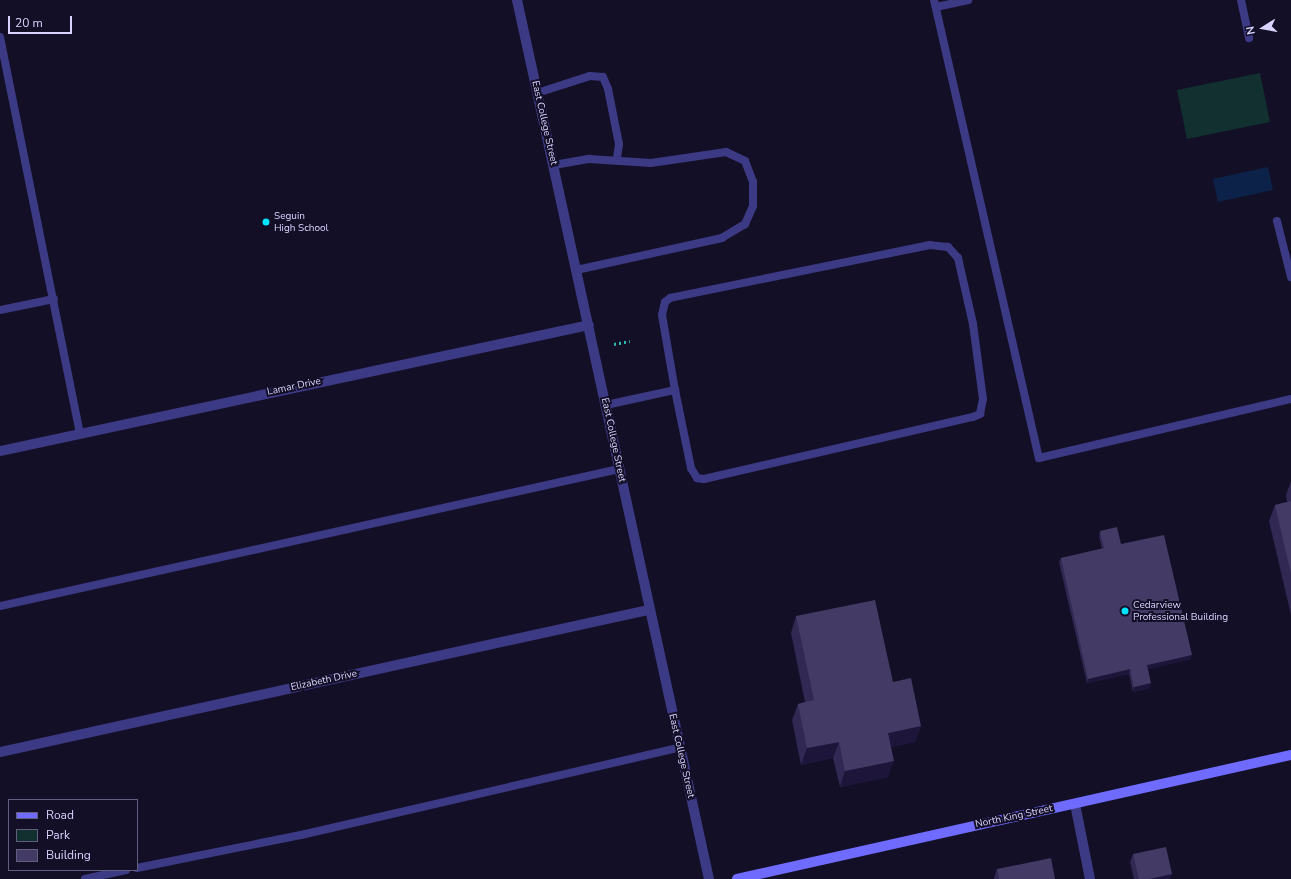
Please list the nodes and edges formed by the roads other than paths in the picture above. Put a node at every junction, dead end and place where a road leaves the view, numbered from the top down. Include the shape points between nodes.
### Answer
1 (517, 0) edge
2 (968, 0) edge
3 (1241, 0) edge
4 (935, 4) edge
5 (0, 37) edge
6 (1249, 38) dead end
7 (537, 93) junction
8 (617, 159) junction
9 (554, 165) junction
10 (1277, 220) dead end
11 (577, 270) junction
12 (1291, 277) edge
13 (54, 299) junction
14 (0, 310) edge
15 (589, 325) junction
16 (674, 390) junction
17 (1291, 399) edge
18 (606, 405) junction
19 (80, 432) junction
20 (0, 451) edge
21 (619, 469) junction
22 (0, 606) edge
23 (648, 610) junction
24 (679, 748) junction
25 (0, 752) edge
26 (1291, 755) edge
27 (1075, 804) junction
28 (138, 868) edge
29 (121, 871) edge
30 (85, 879) edge
31 (709, 879) edge
32 (737, 879) edge
33 (1090, 879) edge

1 - 7 street, East College Street
2 - 4 lane
3 - 6 lane
4 - 17 lane via 1039,458
5 - 13 lane
7 - 8 lane via 590,76 603,77 608,89 619,144
7 - 9 street, East College Street
8 - 9 lane via 589,159
8 - 11 lane via 652,164 726,152 744,161 753,182 753,206 745,224 722,238
9 - 11 street, East College Street
10 - 12 lane
11 - 15 street, East College Street
13 - 14 lane
13 - 19 lane
15 - 18 street, East College Street
15 - 19 street, Lamar Drive
16 - 16 lane via 690,468 697,478 704,479 980,414 983,400 974,332 958,258 948,247 930,245 670,298 665,302 662,315
16 - 18 lane
18 - 21 street, East College Street
19 - 20 street, Lamar Drive
21 - 22 lane
21 - 23 street, East College Street
23 - 24 street, East College Street
23 - 25 street, Elizabeth Drive
24 - 28 lane via 301,835
24 - 31 street, East College Street
26 - 27 main road, North King Street
27 - 32 main road, North King Street
27 - 33 street
29 - 30 lane

